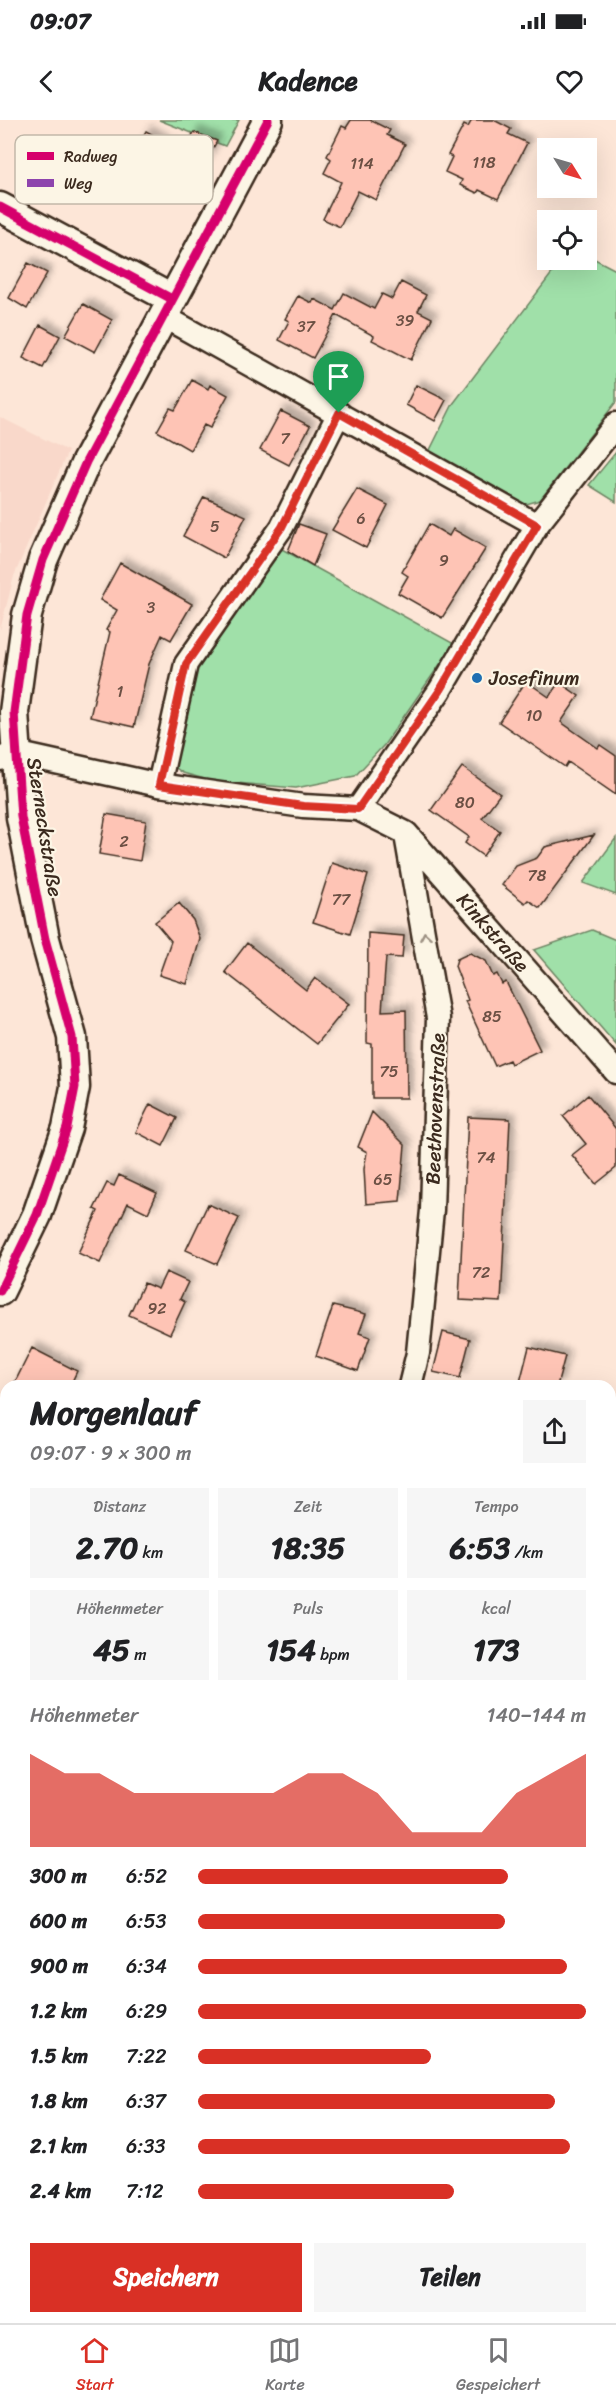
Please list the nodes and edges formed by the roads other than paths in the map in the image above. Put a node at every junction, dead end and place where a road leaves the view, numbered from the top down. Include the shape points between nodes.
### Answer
1 (268, 120) edge
2 (0, 207) edge
3 (167, 307) junction
4 (339, 413) junction
5 (616, 424) edge
6 (537, 525) junction
7 (8, 756) edge
8 (159, 785) junction
9 (358, 809) junction
10 (406, 833) junction
11 (616, 1072) edge
12 (0, 1291) edge
13 (411, 1380) edge

1 - 3 street, Sterneckstraße
2 - 3 street
3 - 4 street
3 - 7 street, Sterneckstraße via 86,462 43,560 17,670
4 - 6 street
4 - 8 street via 282,527 186,664
5 - 6 street
6 - 9 street via 440,690
7 - 8 street
7 - 12 street, Sterneckstraße via 45,939 72,1037 75,1087 67,1128 37,1215
8 - 9 street via 303,806
9 - 10 street, Kinkstraße
10 - 11 street, Kinkstraße
13 -> 10 street, Beethovenstraße via 418,1353 432,1210 438,1018

